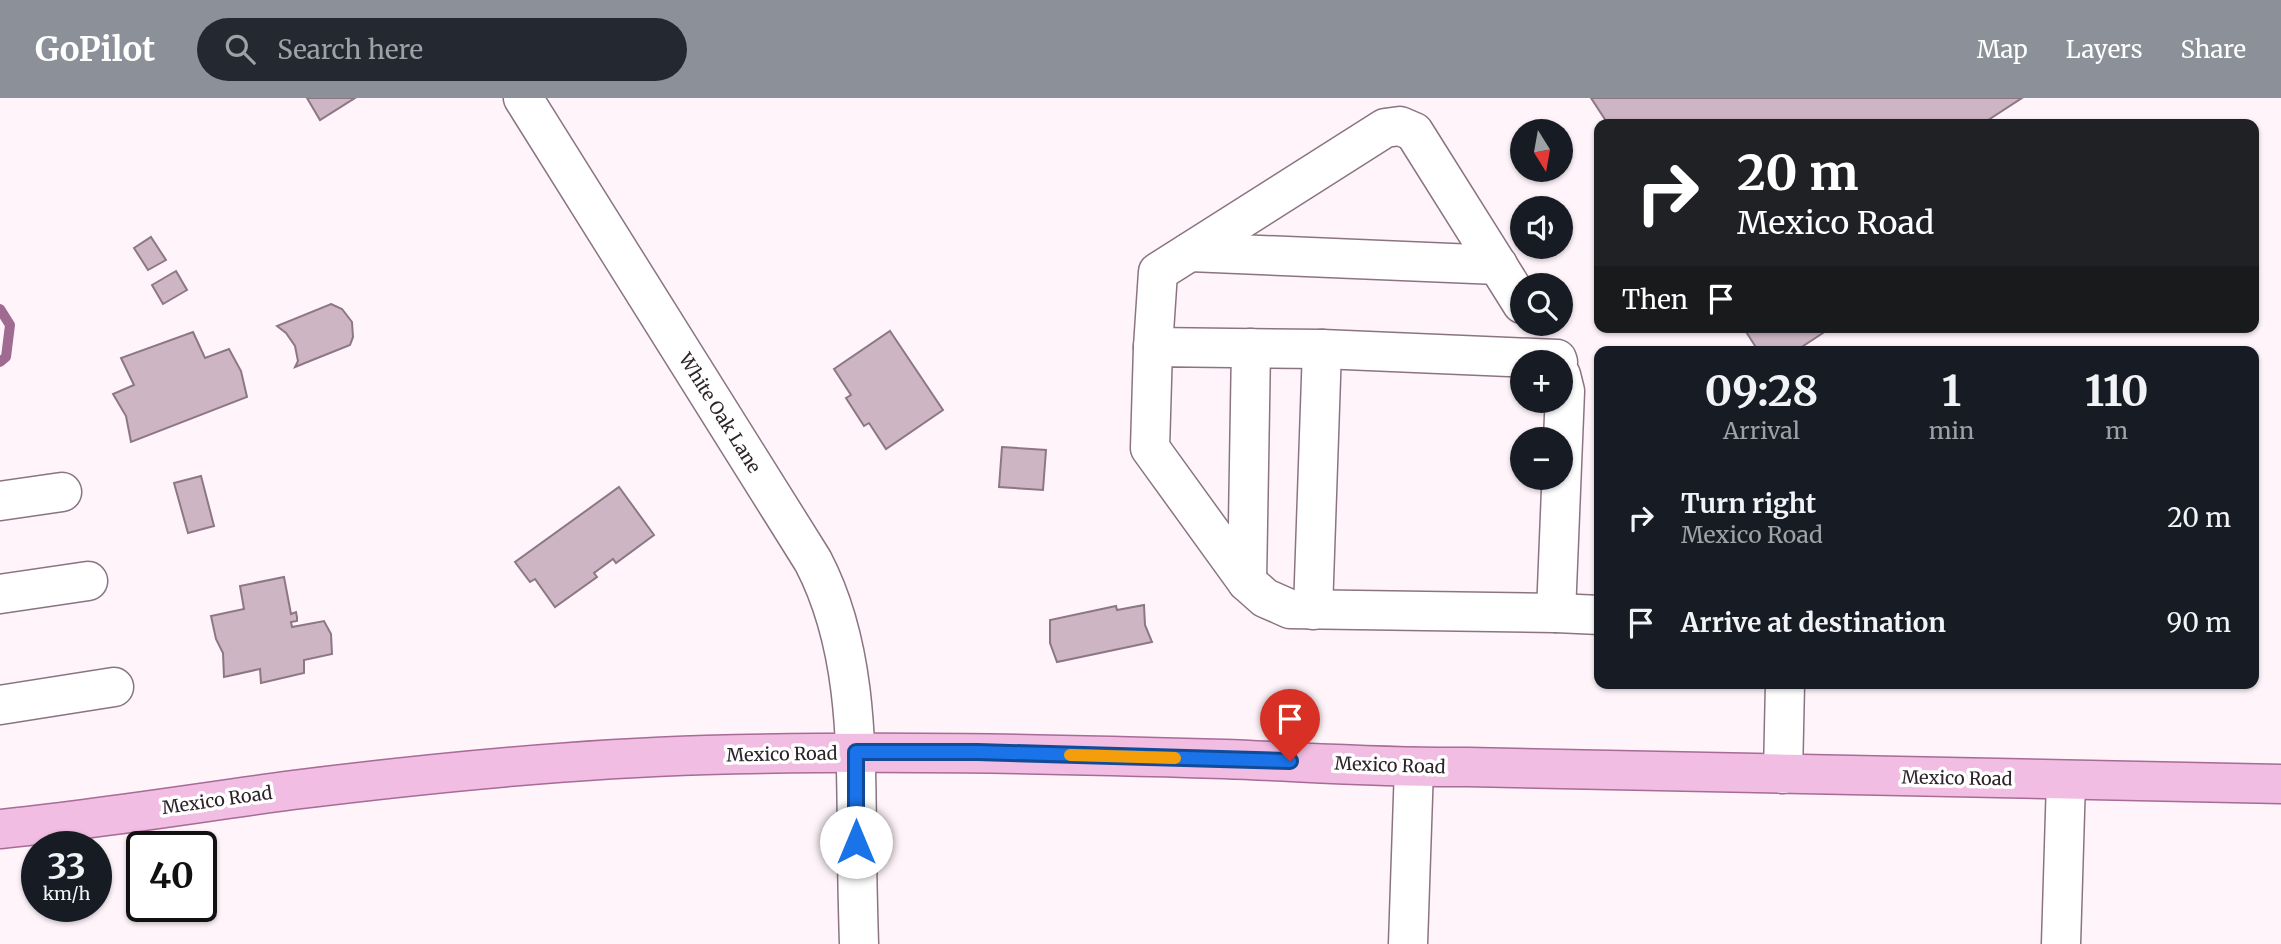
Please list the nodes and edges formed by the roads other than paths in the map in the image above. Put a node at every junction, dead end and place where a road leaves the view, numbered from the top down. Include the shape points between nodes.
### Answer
1 (523, 98) edge
2 (1190, 252) junction
3 (1498, 265) junction
4 (1510, 284) edge
5 (1153, 347) junction
6 (1251, 348) junction
7 (1322, 349) junction
8 (1510, 362) edge
9 (1564, 413) edge
10 (62, 492) dead end
11 (0, 501) edge
12 (88, 581) dead end
13 (1247, 582) junction
14 (0, 594) edge
15 (1313, 610) junction
16 (1556, 613) junction
17 (1594, 615) edge
18 (114, 687) dead end
19 (1785, 689) edge
20 (0, 705) edge
21 (856, 752) junction
22 (1414, 767) junction
23 (1783, 775) junction
24 (2066, 779) junction
25 (2281, 784) edge
26 (0, 829) edge
27 (859, 944) edge
28 (1408, 944) edge
29 (2061, 944) edge

1 - 21 street, White Oak Lane via 828,589 846,661
2 - 3 street
2 - 3 street via 1385,128 1400,126 1414,132
2 - 5 street via 1158,272
3 - 4 street
5 - 6 street
5 - 13 street via 1150,448
6 - 7 street
6 - 13 street
7 - 8 street
7 - 15 street
9 - 16 street
10 - 11 street
12 - 14 street
13 - 15 street via 1265,598 1290,608
15 - 16 street
16 - 17 street
18 - 20 street
19 - 23 street
21 - 22 main road, Mexico Road
21 - 26 main road, Mexico Road via 562,762
21 - 27 street, White Oak Lane
22 - 23 main road, Mexico Road
22 - 28 street
23 - 24 main road, Mexico Road
24 - 25 main road, Mexico Road
24 - 29 street

